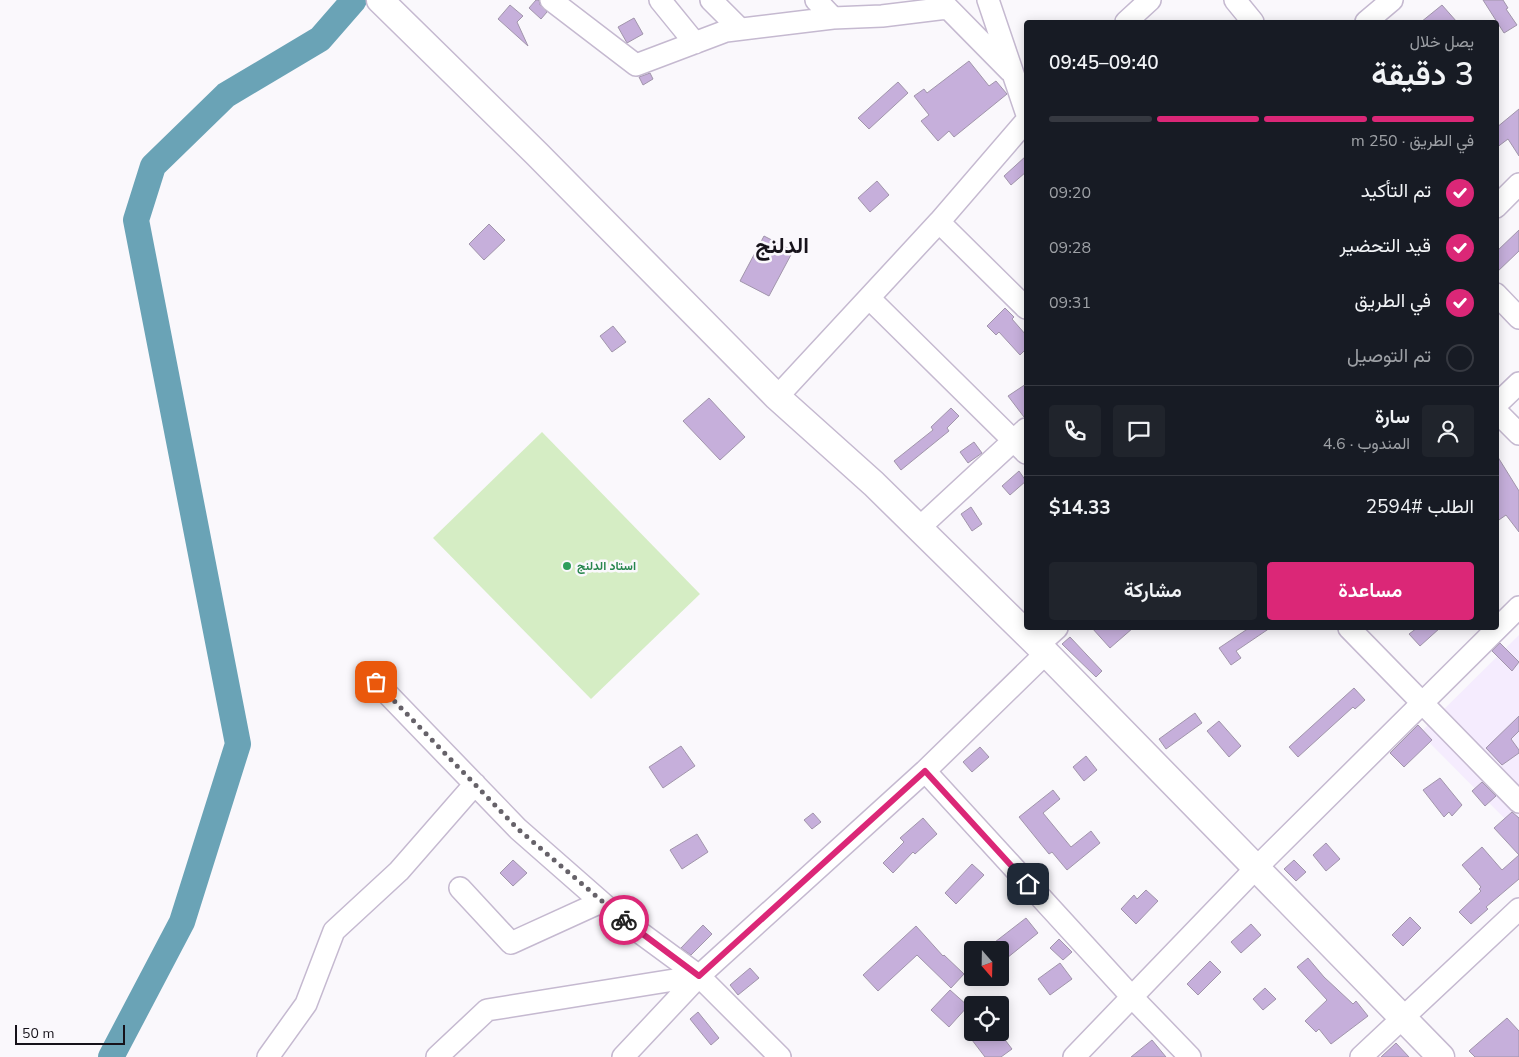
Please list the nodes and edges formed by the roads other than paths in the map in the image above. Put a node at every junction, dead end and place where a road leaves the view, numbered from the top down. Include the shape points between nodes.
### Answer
1 (552, 0) edge
2 (660, 0) edge
3 (711, 0) edge
4 (816, 0) edge
5 (988, 0) edge
6 (1235, 0) edge
7 (381, 1) edge
8 (944, 4) edge
9 (833, 18) junction
10 (1251, 20) edge
11 (740, 29) junction
12 (695, 43) junction
13 (1014, 74) junction
14 (1024, 106) edge
15 (1024, 123) edge
16 (1519, 184) edge
17 (1499, 204) edge
18 (939, 222) junction
19 (1499, 297) edge
20 (869, 298) junction
21 (1024, 306) edge
22 (1519, 318) edge
23 (1519, 383) edge
24 (777, 397) junction
25 (1499, 402) edge
26 (1499, 414) edge
27 (1519, 434) edge
28 (1022, 441) edge
29 (919, 528) junction
30 (1519, 606) edge
31 (1499, 626) edge
32 (1055, 630) edge
33 (1352, 630) edge
34 (1495, 630) edge
35 (1042, 649) junction
36 (376, 682) dead end
37 (1423, 703) junction
38 (925, 771) junction
39 (475, 784) junction
40 (1519, 802) edge
41 (1256, 868) junction
42 (460, 888) dead end
43 (601, 902) junction
44 (1519, 909) edge
45 (699, 976) junction
46 (1132, 997) junction
47 (1403, 1019) junction
48 (268, 1057) edge
49 (436, 1057) edge
50 (623, 1057) edge
51 (780, 1057) edge
52 (1074, 1057) edge
53 (1190, 1057) edge
54 (1361, 1057) edge
55 (1441, 1057) edge

1 - 12 street via 636,66
2 - 12 street
3 - 11 street
4 - 9 street
5 - 13 street
6 - 10 street
7 - 24 main road
8 - 9 street via 882,16
8 - 13 street
9 - 11 street
11 - 12 street
13 - 14 street
15 - 18 street
16 - 17 street
18 - 20 street
18 - 21 street
19 - 22 street
20 - 24 street
20 - 28 street
23 - 25 street
24 - 29 main road
26 - 27 street
28 - 29 street
29 - 35 main road
30 - 31 street
32 - 35 street
33 - 37 street
34 - 37 street
35 - 38 street
35 - 41 main road
36 - 39 street
37 - 40 street
37 - 41 street
38 - 45 street
38 - 46 street
39 - 43 street via 518,829
39 - 48 street via 399,871 334,931 306,1004
41 - 46 street
41 - 47 main road
42 - 43 street via 511,943
43 - 45 street
44 - 47 street
45 - 49 street via 487,1010
45 - 50 street
45 - 51 street
46 - 52 street
46 - 53 street
47 - 54 street
47 - 55 main road

